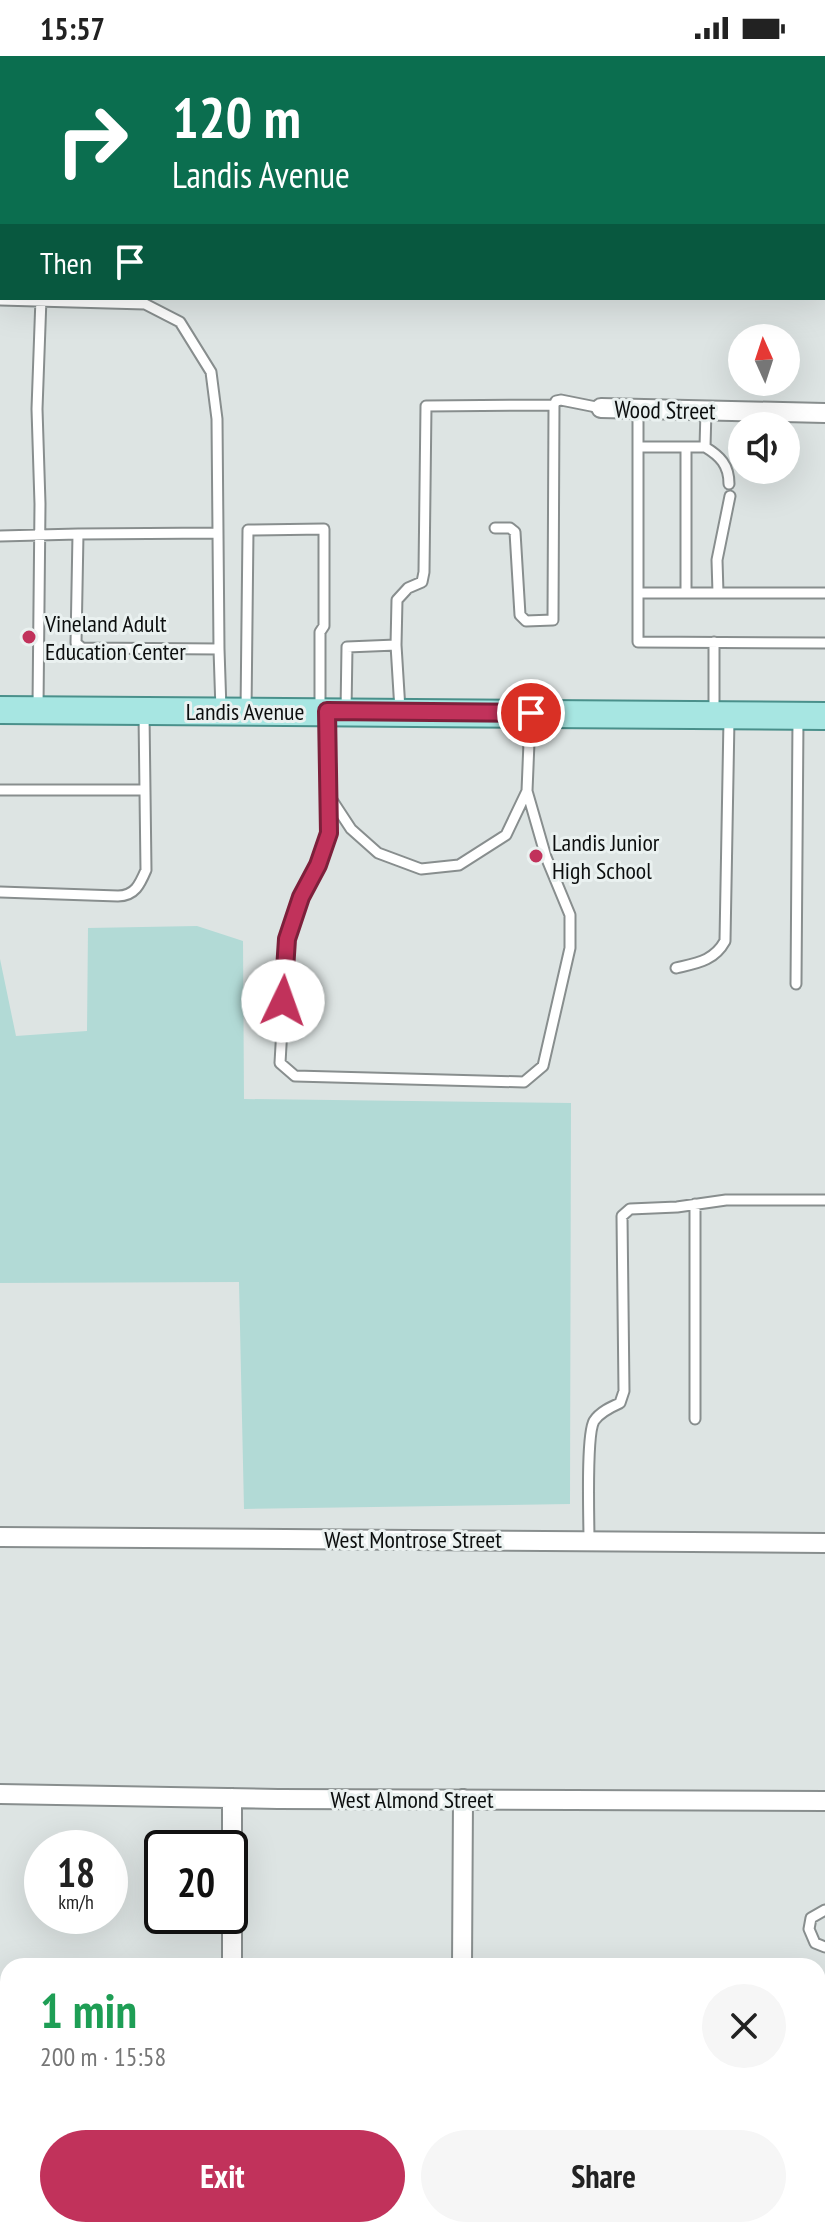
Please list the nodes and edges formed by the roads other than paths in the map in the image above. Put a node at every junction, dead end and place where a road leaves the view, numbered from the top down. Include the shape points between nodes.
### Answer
1 (41, 300) edge
2 (62, 300) edge
3 (554, 405) junction
4 (601, 408) joint
5 (638, 409) junction
6 (706, 410) junction
7 (825, 413) edge
8 (638, 447) junction
9 (686, 447) junction
10 (705, 447) junction
11 (728, 470) edge
12 (730, 496) dead end
13 (495, 528) dead end
14 (218, 533) junction
15 (39, 534) junction
16 (78, 534) junction
17 (0, 536) edge
18 (638, 593) junction
19 (686, 593) junction
20 (718, 593) junction
21 (825, 593) edge
22 (714, 642) junction
23 (825, 643) edge
24 (396, 645) junction
25 (219, 649) junction
26 (0, 710) edge
27 (38, 710) junction
28 (144, 711) junction
29 (234, 711) junction
30 (331, 711) junction
31 (400, 712) junction
32 (531, 713) junction
33 (722, 715) junction
34 (799, 716) junction
35 (825, 716) edge
36 (0, 790) edge
37 (145, 790) junction
38 (527, 791) junction
39 (328, 794) junction
40 (0, 892) edge
41 (676, 968) dead end
42 (796, 984) dead end
43 (825, 1200) edge
44 (695, 1204) junction
45 (695, 1419) dead end
46 (0, 1537) edge
47 (589, 1540) junction
48 (825, 1543) edge
49 (0, 1794) edge
50 (232, 1798) junction
51 (463, 1799) junction
52 (825, 1801) edge
53 (825, 1910) edge
54 (825, 1947) edge
55 (232, 1958) edge
56 (462, 1958) edge

1 - 15 lane
2 - 14 lane via 145,304 180,322 211,372
3 - 4 lane via 561,400
3 - 13 lane via 553,620 526,621 520,615 515,532
3 - 24 lane via 426,406 424,572 422,582 397,600
4 - 5 street, Wood Street
5 - 6 street, Wood Street
5 - 8 lane
6 - 7 street, Wood Street
6 - 10 lane
8 - 9 lane
8 - 18 lane
9 - 10 lane
9 - 19 lane
10 - 11 lane
12 - 20 lane via 717,560
14 - 16 lane
14 - 25 lane
15 - 16 lane
15 - 17 lane
15 - 27 lane
16 - 25 lane via 76,643 82,648
18 - 19 lane
18 - 22 lane via 638,642
19 - 20 lane
20 - 21 lane
22 - 23 lane
22 - 33 lane
24 - 30 lane via 347,647
24 - 31 lane
25 - 29 lane
26 - 27 main road, Landis Avenue
27 - 28 main road, Landis Avenue
28 - 29 main road, Landis Avenue
28 - 37 lane
29 - 30 main road, Landis Avenue
29 - 30 lane via 248,530 324,529 320,632
30 - 31 main road, Landis Avenue
30 - 39 lane
31 - 32 main road, Landis Avenue
32 - 33 main road, Landis Avenue
32 - 38 lane
33 - 34 main road, Landis Avenue
33 - 41 lane via 725,941 719,953 704,962
34 - 35 main road, Landis Avenue
34 - 42 lane
36 - 37 lane
37 - 40 lane via 146,870 128,896
38 - 39 lane via 506,835 459,865 421,869 378,853 351,829
38 - 39 lane via 570,915 570,948 543,1066 524,1082 295,1076 280,1063 287,939 329,833
43 - 44 lane
44 - 45 lane
44 - 47 lane via 630,1209 622,1216 624,1391 620,1403 593,1422
46 - 47 street, West Montrose Street
47 - 48 street, West Montrose Street
49 - 50 street, West Almond Street
50 - 51 street, West Almond Street
50 - 55 street
51 - 52 street, West Almond Street
51 - 56 street
53 - 54 lane via 811,1918 809,1929 815,1943

